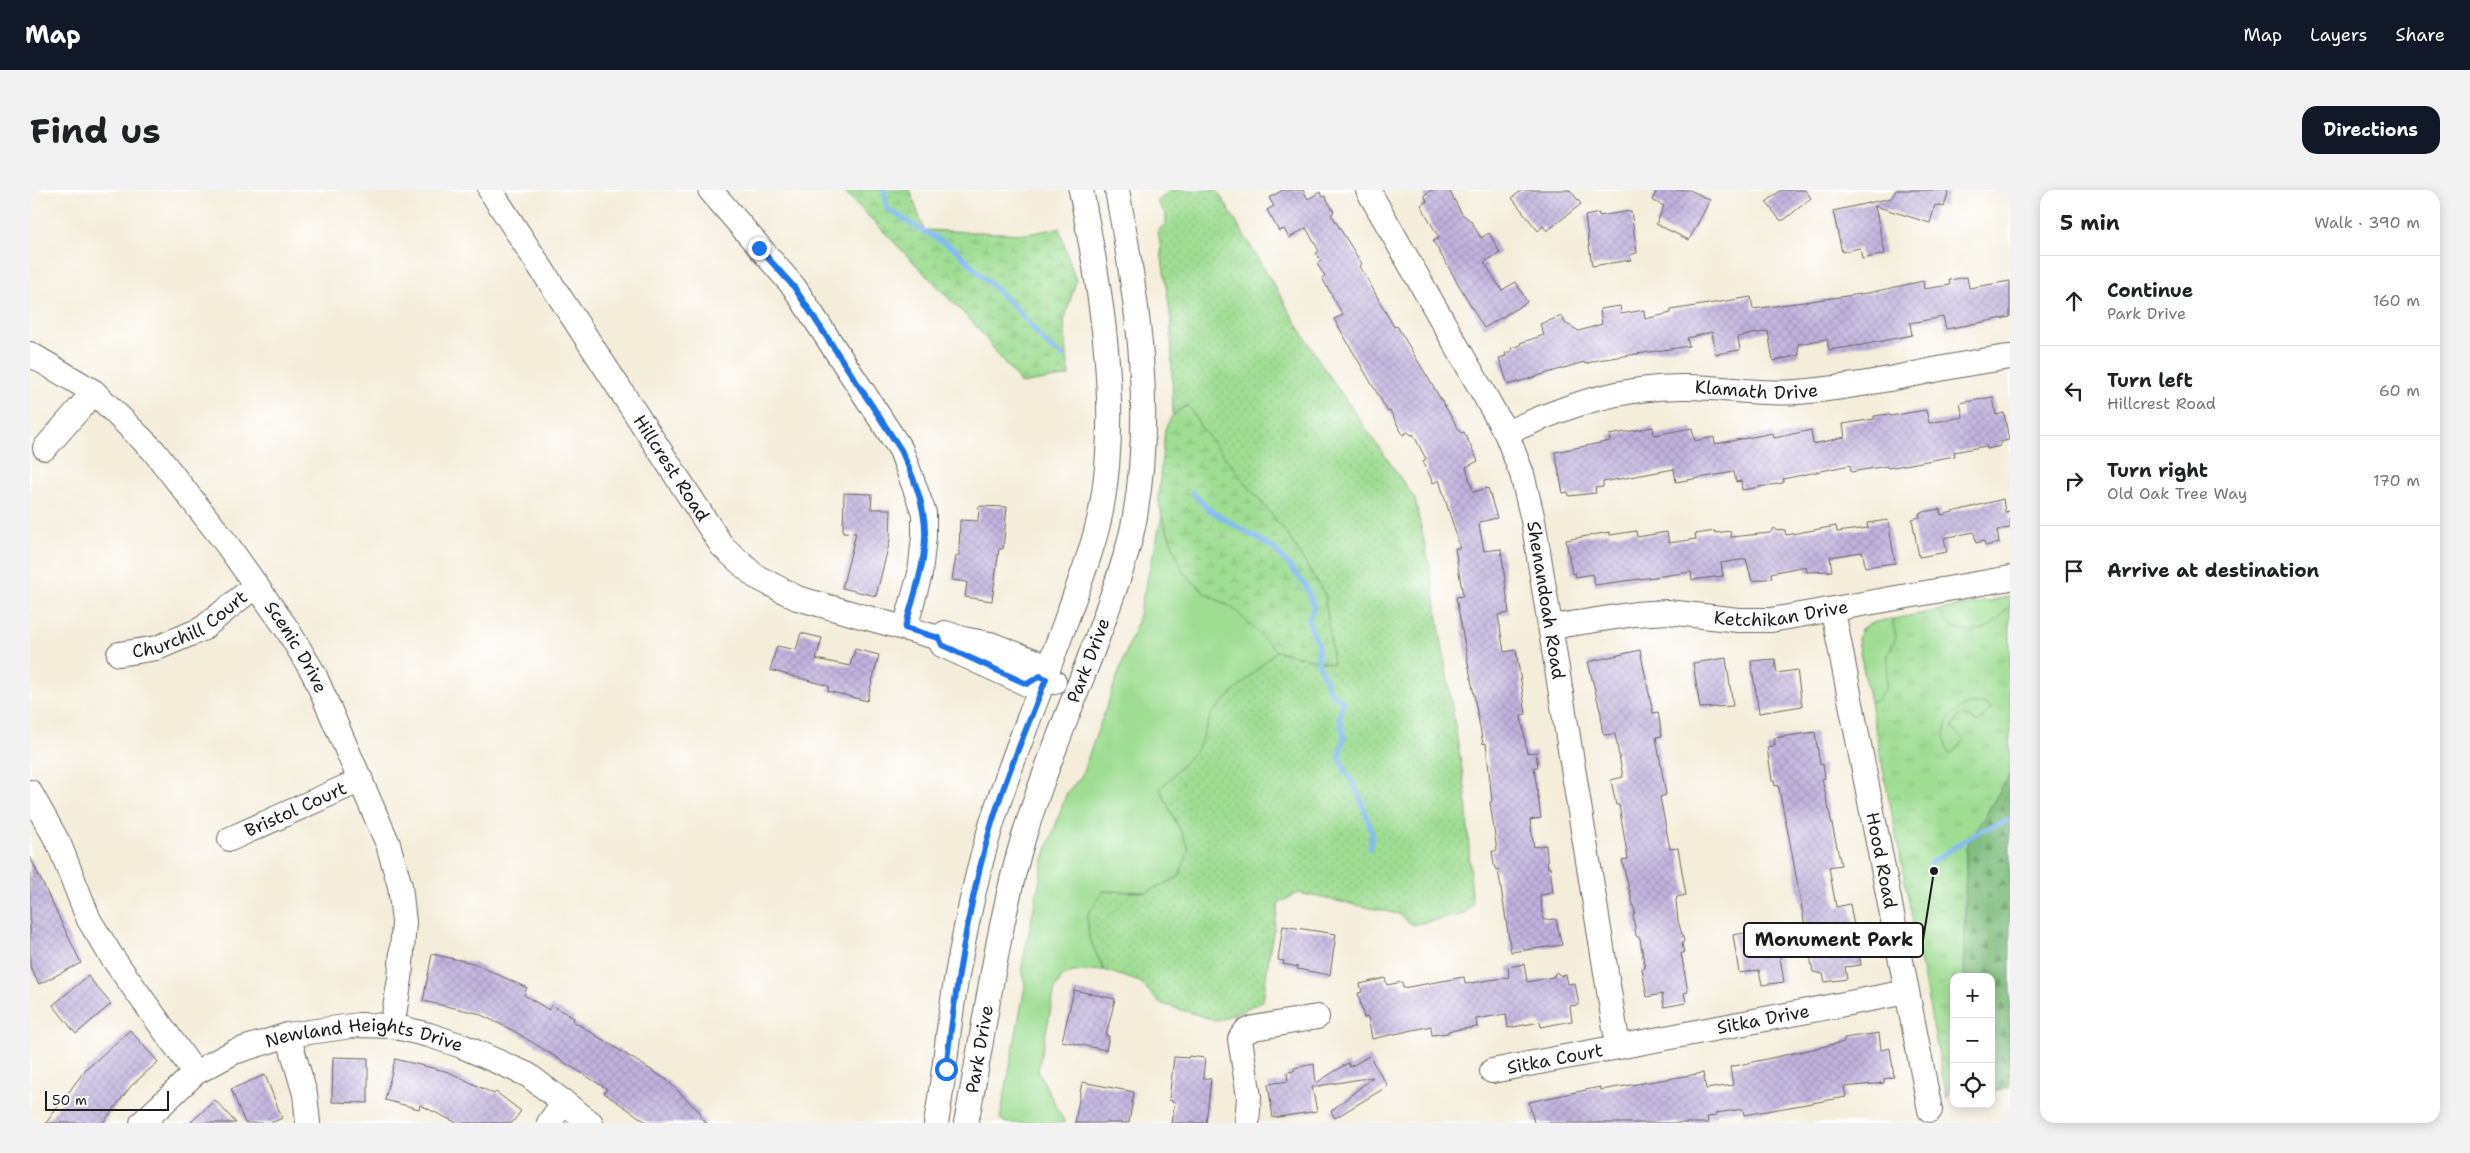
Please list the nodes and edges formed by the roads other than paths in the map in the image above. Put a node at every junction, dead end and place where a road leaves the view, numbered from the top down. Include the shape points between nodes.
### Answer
1 (490, 190) edge
2 (710, 190) edge
3 (1081, 190) edge
4 (1116, 190) edge
5 (1368, 190) edge
6 (30, 354) edge
7 (2010, 357) edge
8 (94, 392) junction
9 (1506, 433) junction
10 (44, 448) dead end
11 (2010, 578) edge
12 (255, 586) junction
13 (1833, 610) junction
14 (1551, 627) junction
15 (905, 628) junction
16 (119, 654) dead end
17 (1043, 677) junction
18 (1077, 693) junction
19 (361, 780) junction
20 (30, 792) edge
21 (230, 839) dead end
22 (1907, 992) junction
23 (1317, 1017) dead end
24 (392, 1026) junction
25 (288, 1035) junction
26 (1618, 1047) junction
27 (1492, 1071) dead end
28 (195, 1073) junction
29 (564, 1102) junction
30 (1930, 1110) dead end
31 (142, 1123) edge
32 (308, 1123) edge
33 (550, 1123) edge
34 (591, 1123) edge
35 (936, 1123) edge
36 (966, 1123) edge
37 (1247, 1123) edge

1 - 15 street, Hillcrest Road via 722,546 755,576 796,598
2 - 15 street via 794,287 901,450 922,506 924,536 920,574
3 - 17 street, Park Drive via 1106,339 1108,453 1101,510 1089,557
4 - 18 street, Park Drive via 1140,336 1143,455 1135,517 1122,567
5 - 9 street, Shenandoah Road
6 - 8 street, Scenic Drive
7 - 9 street, Klamath Drive via 1796,392 1644,388 1605,395 1567,407
8 - 10 street
8 - 12 street, Scenic Drive via 152,450 226,543
9 - 14 street, Shenandoah Road via 1522,474 1531,511
11 - 13 street, Ketchikan Drive
12 - 16 street, Churchill Court via 202,629 157,648
12 - 19 street, Scenic Drive via 287,629 314,674
13 - 14 street, Ketchikan Drive via 1763,620 1668,612
13 - 22 street, Hood Road
14 - 26 street, Shenandoah Road
15 - 17 street, Hillcrest Road via 939,638 945,633 978,652 1034,661
17 - 18 street
17 - 35 street, Park Drive via 1003,792 975,887 957,976
18 - 36 street, Park Drive via 1015,869
19 - 21 street, Bristol Court
19 - 24 street, Scenic Drive via 388,844 400,886 404,922
20 - 28 street via 59,844 90,920 112,957
22 - 26 street, Sitka Drive
22 - 30 street, Hood Road
23 - 37 street via 1254,1028 1240,1039 1248,1083
24 - 25 street, Newland Heights Drive via 359,1025
24 - 29 street, Newland Heights Drive via 462,1046 528,1075
25 - 28 street, Newland Heights Drive via 234,1052
25 - 32 street via 304,1094
26 - 27 street, Sitka Court
28 - 31 street, Newland Heights Drive
29 - 33 street
29 - 34 street, Newland Heights Drive

